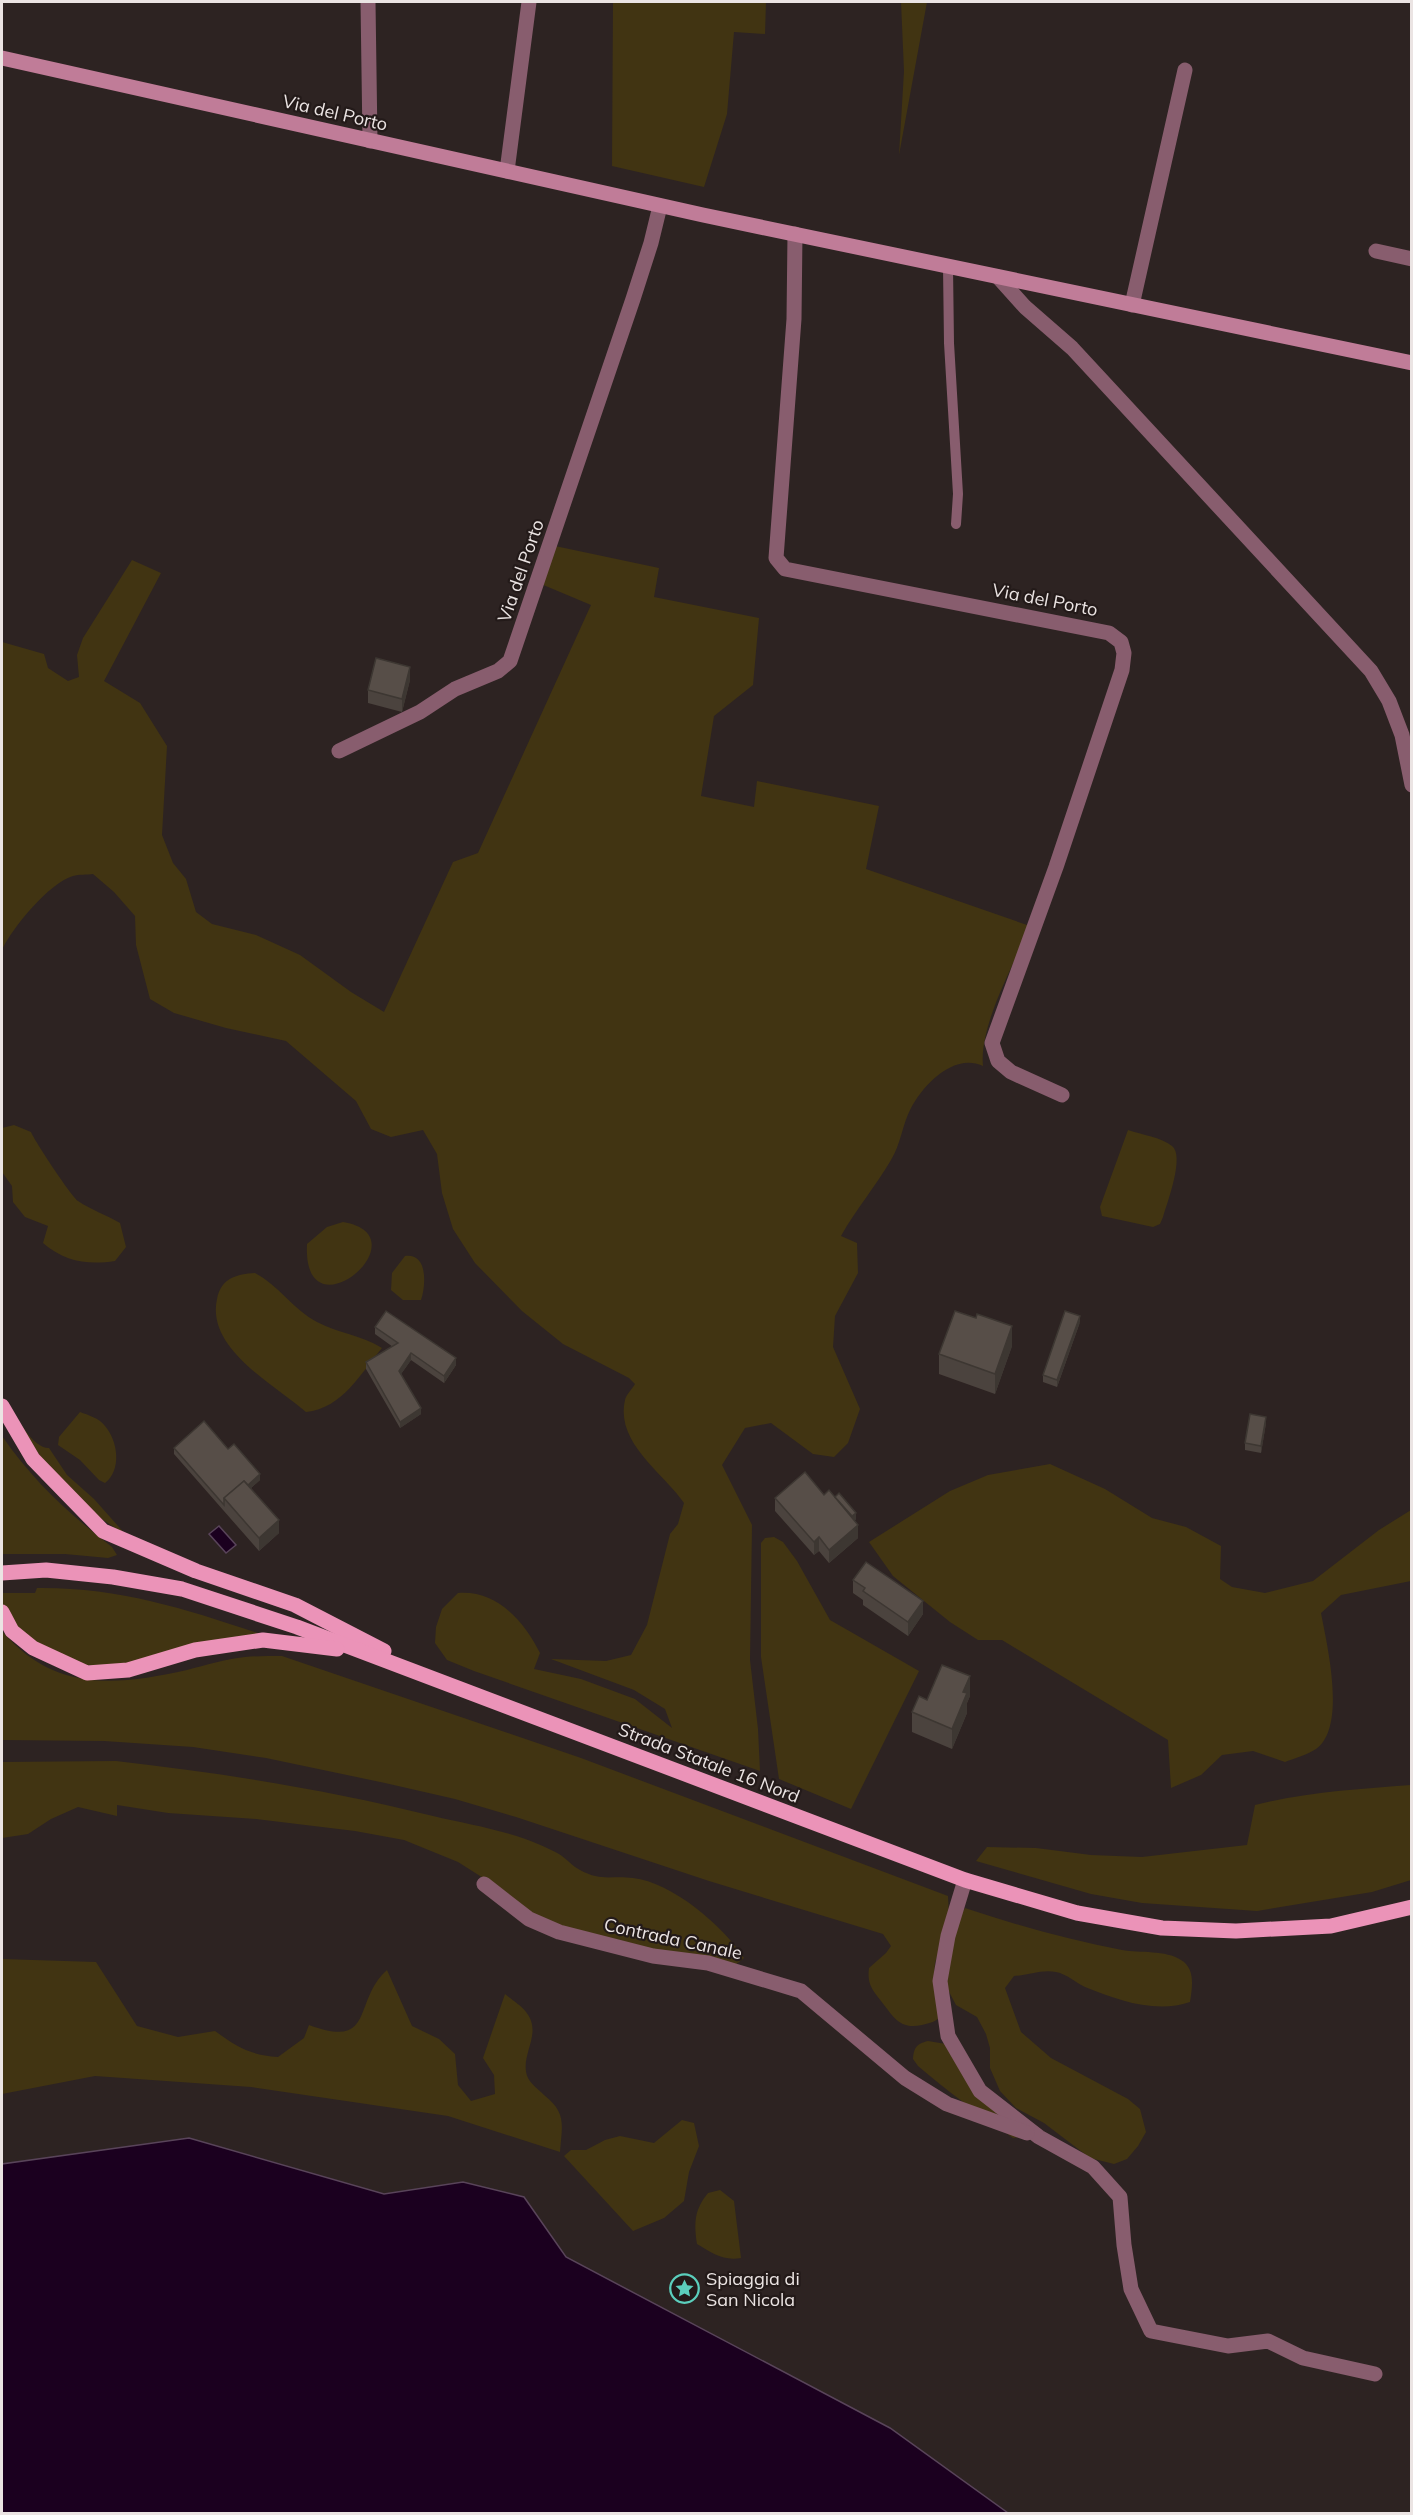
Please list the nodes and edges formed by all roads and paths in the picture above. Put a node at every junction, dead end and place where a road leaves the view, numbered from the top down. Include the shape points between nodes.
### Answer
1 (368, 2) edge
2 (529, 2) edge
3 (2, 58) edge
4 (1185, 70) dead end
5 (370, 141) junction
6 (507, 171) junction
7 (660, 206) junction
8 (795, 234) junction
9 (1376, 251) dead end
10 (1412, 259) edge
11 (948, 267) junction
12 (998, 277) junction
13 (1132, 305) junction
14 (1412, 363) edge
15 (956, 524) dead end
16 (339, 751) dead end
17 (1412, 785) edge
18 (1062, 1095) dead end
19 (2, 1406) edge
20 (2, 1573) edge
21 (2, 1612) edge
22 (366, 1653) junction
23 (448, 1684) junction
24 (964, 1880) junction
25 (484, 1884) dead end
26 (1412, 1907) edge
27 (1039, 2137) junction
28 (1375, 2374) dead end

1 - 5 street
2 - 6 street
3 - 5 street, Via del Porto
4 - 13 street
5 - 6 street, Via del Porto
6 - 7 street, Via del Porto
7 - 8 street, Via del Porto
7 - 16 street, Via del Porto via 633,299 510,661 498,671 455,688 420,712
8 - 11 street, Via del Porto
8 - 18 street, Via del Porto via 794,329 776,558 785,569 1109,633 1121,642 1122,670 992,1042 998,1061 1011,1072
9 - 10 street
11 - 12 street, Via del Porto
11 - 15 lane
12 - 13 street, Via del Porto
12 - 17 street via 1072,348 1371,670 1402,735
13 - 14 street, Via del Porto
19 - 23 main road via 33,1459 103,1531 196,1571 295,1605
20 - 22 main road, Strada Statale 16 Nord via 46,1570 182,1589
21 - 22 main road via 12,1631 33,1648 87,1674 129,1670 195,1650 263,1640
22 - 23 main road, Strada Statale 16 Nord
23 - 24 main road, Strada Statale 16 Nord
24 - 26 main road, Strada Statale 16 Nord via 1077,1914 1162,1928 1236,1931 1321,1927
24 - 27 street, Contrada Canale via 940,1981 948,2036 981,2091
25 - 27 street, Contrada Canale via 529,1919 559,1932 653,1956 708,1963 801,1991 905,2078 939,2099 988,2121
27 - 28 street, Contrada Canale via 1093,2167 1120,2197 1131,2289 1150,2331 1228,2346 1268,2341 1304,2358

